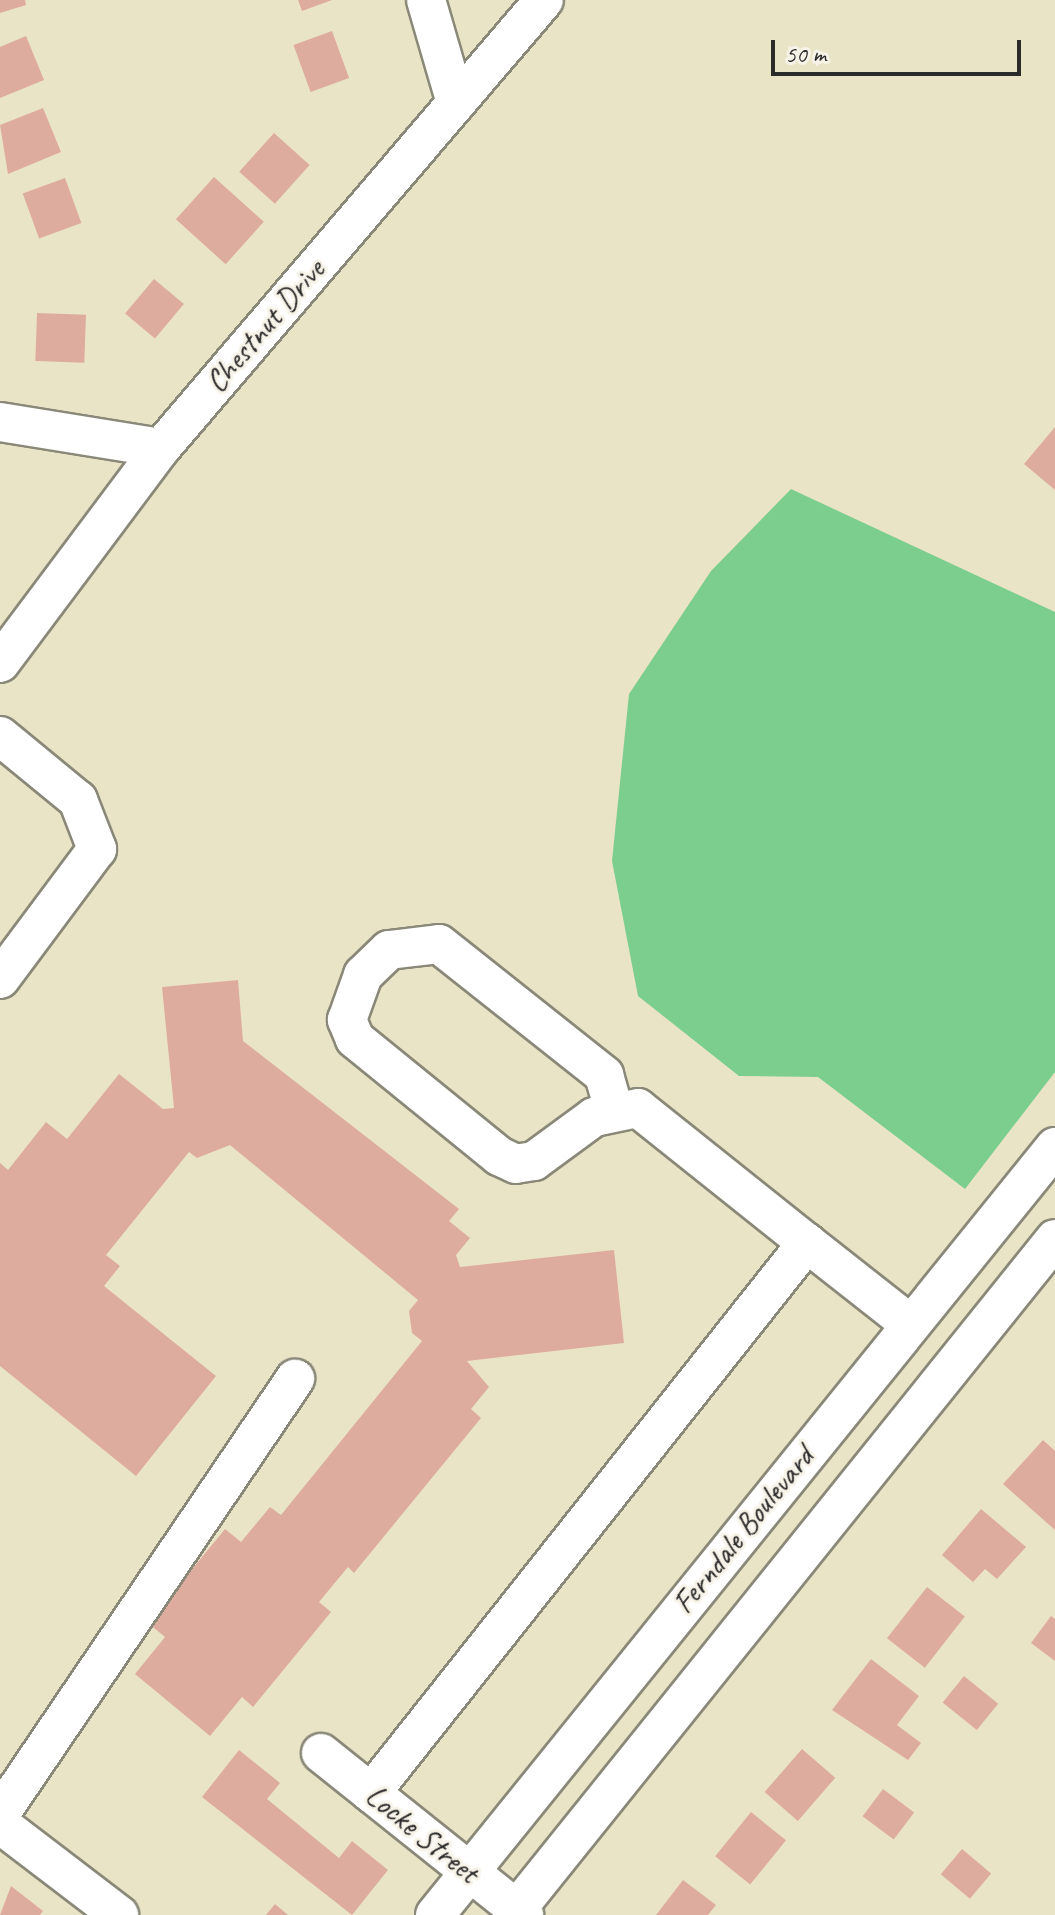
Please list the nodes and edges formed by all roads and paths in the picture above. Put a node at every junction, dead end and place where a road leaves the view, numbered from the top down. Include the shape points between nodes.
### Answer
1 (426, 0) edge
2 (544, 0) edge
3 (456, 103) junction
4 (0, 422) edge
5 (161, 448) junction
6 (0, 663) edge
7 (0, 736) edge
8 (0, 979) edge
9 (614, 1109) junction
10 (1055, 1147) edge
11 (1055, 1239) edge
12 (807, 1243) junction
13 (910, 1324) junction
14 (295, 1379) dead end
15 (321, 1753) dead end
16 (371, 1793) junction
17 (0, 1814) edge
18 (0, 1824) edge
19 (467, 1871) junction
20 (518, 1913) edge
21 (119, 1915) edge
22 (435, 1915) edge

1 - 3 street
2 - 3 street, Chestnut Drive
3 - 5 street, Chestnut Drive
4 - 5 street
5 - 6 street, Chestnut Drive
7 - 8 street via 78,800 97,849
9 - 9 street via 534,1161 516,1164 499,1156 355,1039 347,1020 363,975 389,950 439,944 604,1075
9 - 12 street via 638,1108
10 - 13 street, Ferndale Boulevard
11 - 20 street, Ferndale Boulevard
12 - 13 street
12 - 16 street
13 - 19 street, Ferndale Boulevard
14 - 17 street
15 - 16 street, Locke Street
16 - 19 street, Locke Street
18 - 21 street
19 - 20 street, Locke Street
19 - 22 street, Ferndale Boulevard

